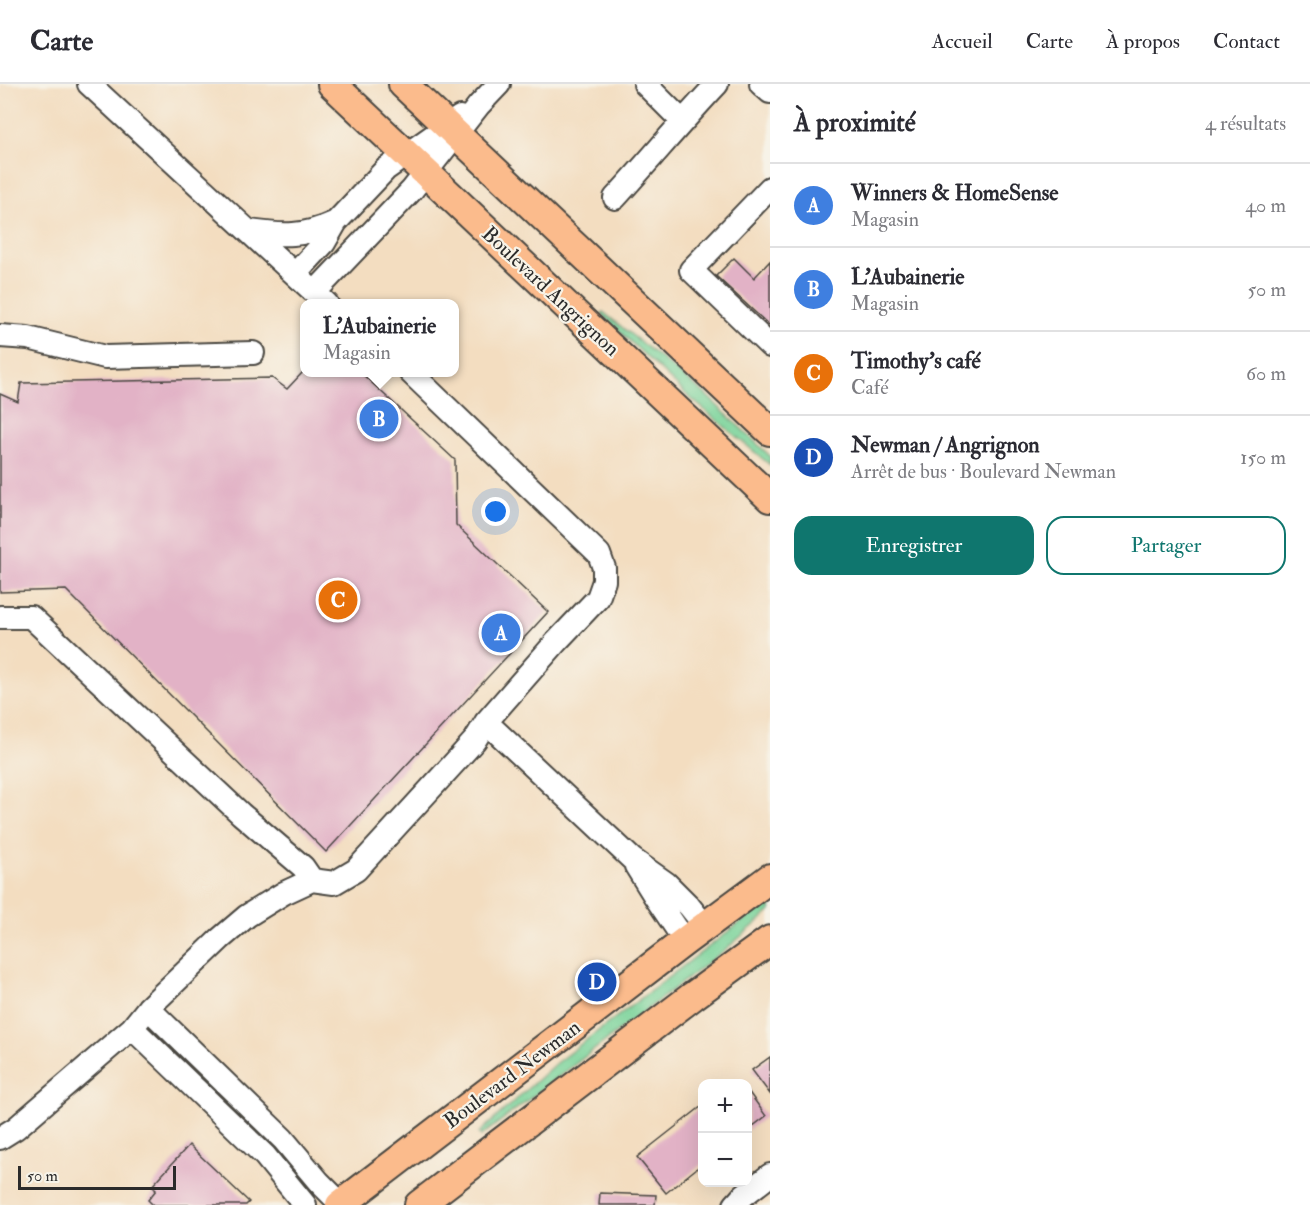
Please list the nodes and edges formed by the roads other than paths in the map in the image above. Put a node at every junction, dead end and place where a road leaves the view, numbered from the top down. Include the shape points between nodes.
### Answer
1 (88, 84) edge
2 (332, 84) edge
3 (403, 84) edge
4 (499, 84) edge
5 (645, 84) edge
6 (717, 84) edge
7 (761, 84) edge
8 (770, 92) edge
9 (682, 121) junction
10 (452, 130) junction
11 (416, 163) junction
12 (770, 188) edge
13 (615, 198) dead end
14 (336, 222) junction
15 (249, 231) junction
16 (295, 274) junction
17 (321, 298) edge
18 (0, 336) edge
19 (770, 346) edge
20 (253, 352) dead end
21 (415, 377) edge
22 (770, 431) edge
23 (770, 498) edge
24 (0, 617) edge
25 (486, 722) junction
26 (770, 878) edge
27 (312, 880) junction
28 (695, 934) junction
29 (770, 940) edge
30 (148, 1008) junction
31 (132, 1028) junction
32 (0, 1138) edge
33 (770, 1175) edge
34 (305, 1205) edge
35 (341, 1205) edge
36 (419, 1205) edge
37 (735, 1205) edge

1 - 15 street
2 - 11 main road, Boulevard Angrignon
3 - 10 main road
4 - 10 street
5 - 9 street
6 - 9 street
7 - 8 street
9 - 13 street
10 - 11 street
10 - 22 main road
11 - 14 street via 386,169
11 - 17 street via 412,190
11 - 23 main road, Boulevard Angrignon
12 - 19 street via 691,270
14 - 15 street via 294,235
14 - 16 street via 324,243
15 - 16 street
16 - 17 street
18 - 20 street via 28,338 105,357
21 - 25 street via 599,554 604,568 598,598
24 - 27 street via 31,617 303,867
25 - 27 street via 475,740 356,870 334,884
25 - 28 street via 632,859 666,883 689,906
26 - 28 main road, Boulevard Newman
27 - 30 street via 247,916
28 - 35 main road, Boulevard Newman
29 - 36 main road
30 - 31 street
30 - 35 street via 283,1139
31 - 32 street
31 - 34 street via 265,1156
33 - 37 street

